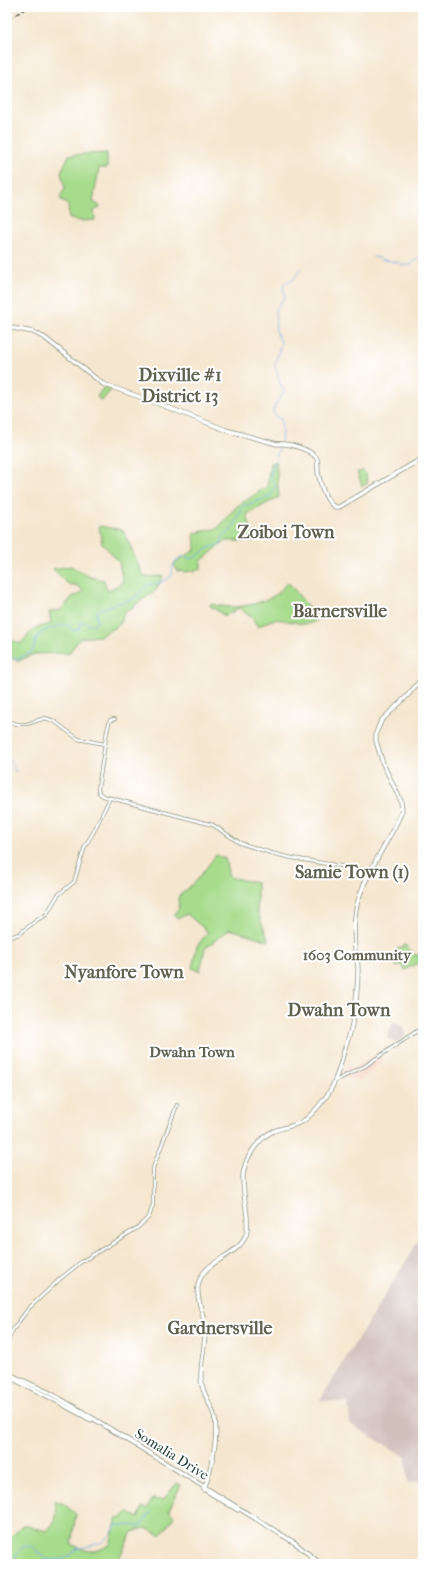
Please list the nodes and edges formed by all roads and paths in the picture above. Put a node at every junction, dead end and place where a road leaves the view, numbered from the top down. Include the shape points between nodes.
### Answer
1 (7, 327) edge
2 (423, 458) edge
3 (423, 677) edge
4 (115, 720) dead end
5 (7, 721) edge
6 (105, 744) junction
7 (110, 798) junction
8 (372, 871) junction
9 (7, 938) edge
10 (423, 1027) edge
11 (334, 1081) junction
12 (177, 1105) dead end
13 (7, 1344) edge
14 (7, 1372) edge
15 (7, 1376) edge
16 (205, 1489) junction
17 (317, 1564) edge
18 (320, 1564) edge

1 - 2 main road via 33,332 45,338 103,384 218,427 307,451 317,460 318,472 327,497 335,507
3 - 8 main road via 381,721 376,733 377,748 402,808
4 - 6 street via 110,720
5 - 6 street via 26,724 45,718 54,721 78,739
6 - 7 street via 98,789 100,794
7 - 8 street via 213,825 240,843 270,853
7 - 9 street via 85,846 74,882 58,895 46,915 18,934
8 - 11 main road via 356,908 356,1001 350,1032
10 - 11 street via 365,1066
11 - 16 main road via 326,1097 305,1120 270,1132 250,1155 242,1178 246,1235 236,1248 209,1267 198,1285 205,1330 201,1380 217,1429
12 - 13 street via 153,1168 153,1205 149,1217 137,1228 80,1262 60,1278 28,1309 12,1331
14 - 16 main road, Somalia Drive via 61,1399
15 - 16 main road, Somalia Drive via 86,1417
16 - 17 main road, Somalia Drive via 294,1545
16 - 18 main road, Somalia Drive via 295,1543

